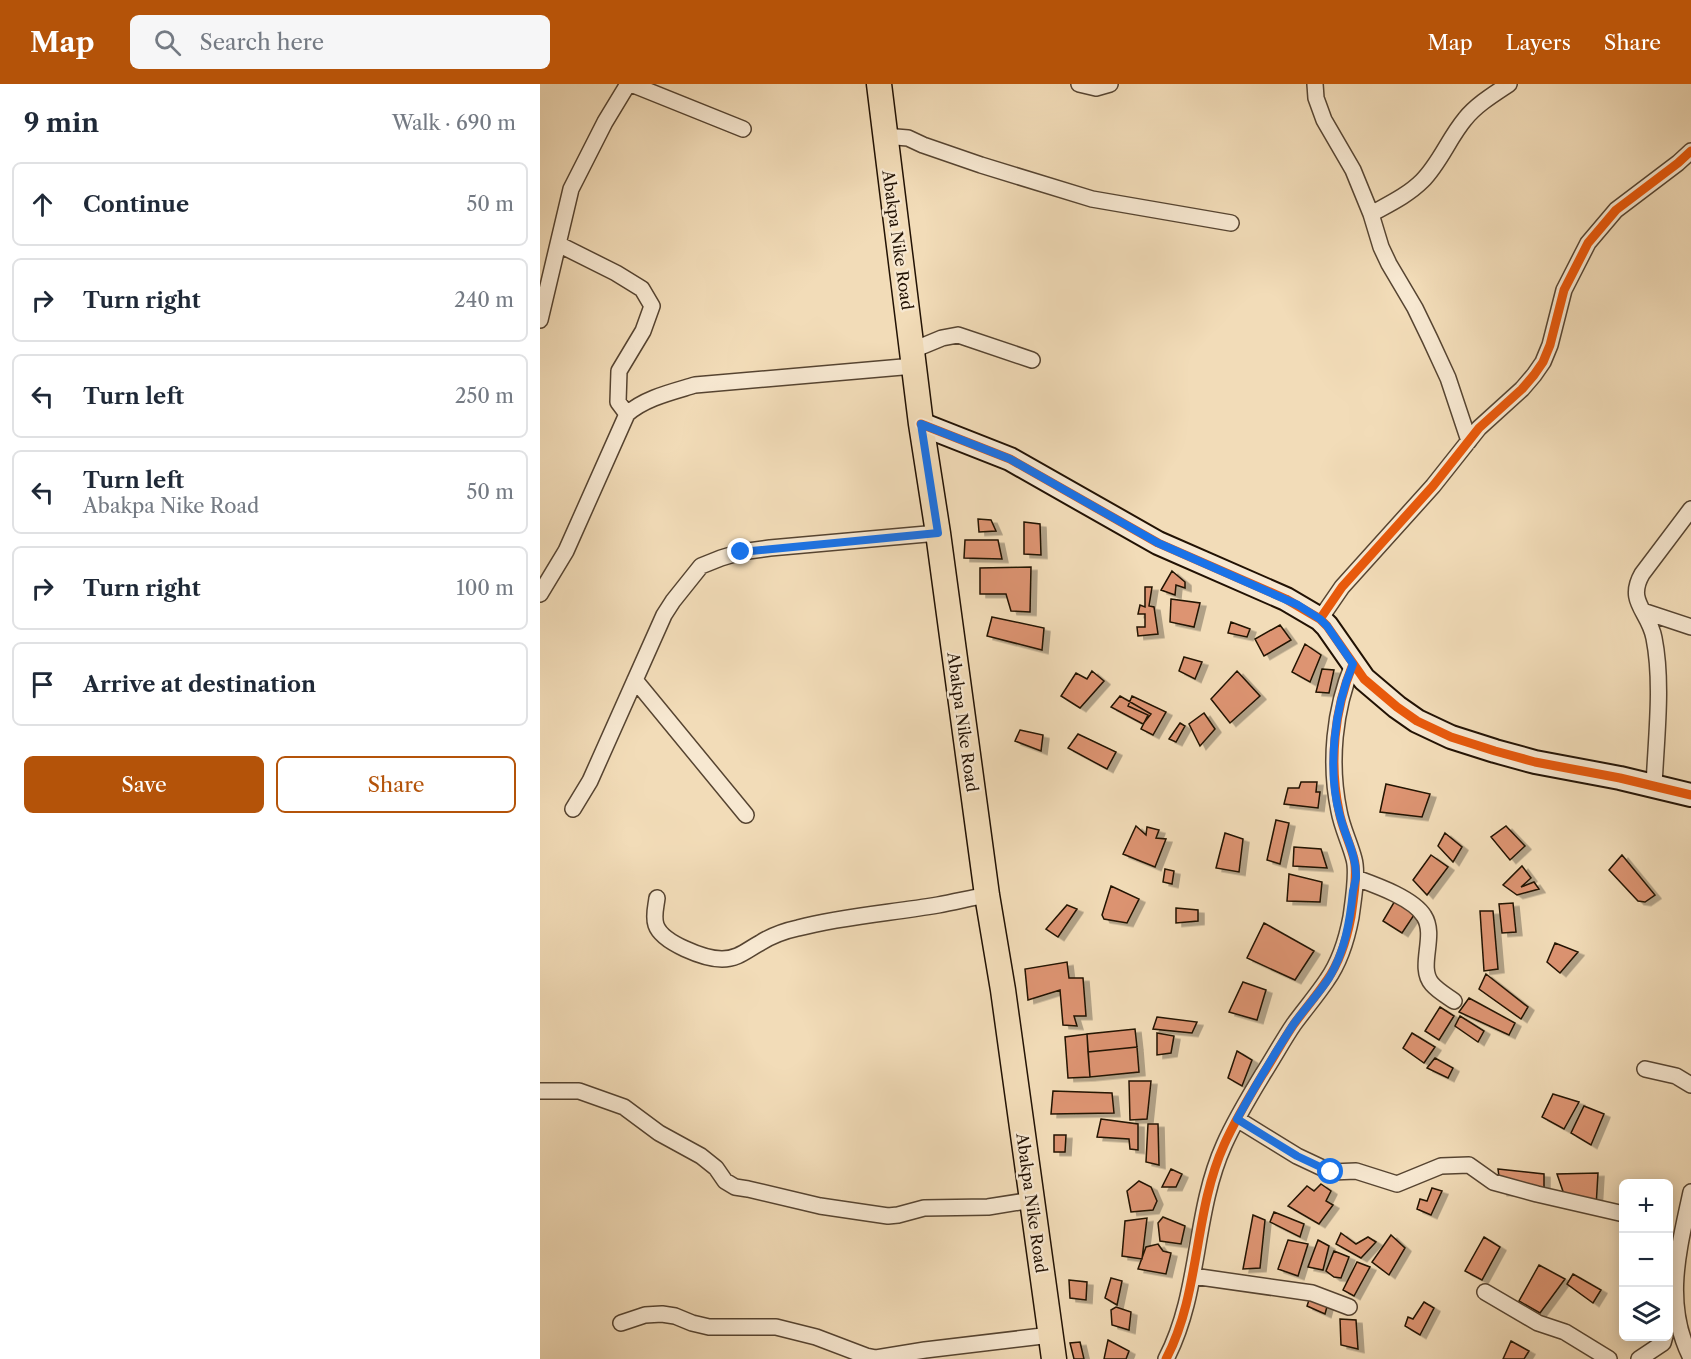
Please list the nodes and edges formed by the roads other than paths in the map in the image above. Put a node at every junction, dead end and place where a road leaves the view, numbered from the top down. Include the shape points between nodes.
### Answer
1 (630, 84) edge
2 (878, 84) edge
3 (1079, 84) edge
4 (1110, 84) edge
5 (1315, 84) edge
6 (1509, 84) edge
7 (743, 129) dead end
8 (884, 136) junction
9 (1691, 151) edge
10 (1371, 214) junction
11 (1231, 223) dead end
12 (558, 244) junction
13 (540, 320) edge
14 (914, 358) junction
15 (1032, 360) dead end
16 (627, 414) junction
17 (921, 424) junction
18 (1469, 441) junction
19 (1691, 508) edge
20 (938, 533) junction
21 (540, 594) edge
22 (1643, 611) junction
23 (1320, 619) junction
24 (1691, 627) edge
25 (1353, 664) junction
26 (635, 680) junction
27 (1654, 786) junction
28 (1691, 795) edge
29 (573, 809) dead end
30 (746, 815) dead end
31 (1356, 878) junction
32 (987, 895) junction
33 (657, 898) dead end
34 (1454, 1001) dead end
35 (1646, 1069) dead end
36 (1691, 1085) edge
37 (540, 1091) edge
38 (1237, 1119) junction
39 (1691, 1192) edge
40 (1032, 1200) junction
41 (1619, 1213) edge
42 (1675, 1230) edge
43 (1193, 1276) junction
44 (1485, 1292) dead end
45 (1349, 1306) dead end
46 (1675, 1307) junction
47 (1673, 1313) edge
48 (621, 1323) dead end
49 (1664, 1341) edge
50 (1052, 1347) edge
51 (890, 1358) edge
52 (1691, 1358) edge
53 (1166, 1359) edge
54 (1609, 1359) edge
55 (1639, 1359) edge

1 - 7 street
1 - 12 street via 574,182
2 - 8 main road, Abakpa Nike Road
3 - 4 street via 1096,88
5 - 10 street via 1324,120 1353,170
6 - 10 street via 1466,117 1422,181
8 - 11 street via 908,138 1092,199
8 - 14 main road, Abakpa Nike Road
9 - 18 street via 1616,210 1588,243 1564,290 1543,362 1522,389
10 - 18 street via 1381,247 1448,378
12 - 13 street
12 - 16 street via 642,289 652,306 643,331 619,371 618,402
14 - 15 street via 942,338 958,335
14 - 16 street via 695,385 647,402
14 - 17 main road, Abakpa Nike Road
16 - 21 street via 566,551
17 - 20 main road, Abakpa Nike Road
17 - 23 street via 1010,459 1158,543 1286,598
18 - 23 street via 1342,587
19 - 22 street via 1636,584 1636,598
20 - 26 street via 741,552 702,566 664,615
20 - 32 main road, Abakpa Nike Road
22 - 24 street
22 - 27 street via 1653,635 1658,664
23 - 25 street
25 - 27 street via 1364,679 1397,707 1451,737 1535,762
25 - 31 street via 1341,701 1334,747 1337,802
26 - 29 street via 590,781
26 - 30 street
27 - 28 street
31 - 34 street via 1383,888 1420,910 1428,928 1427,974 1431,984
31 - 38 street via 1350,919 1333,970 1293,1025
32 - 33 street via 796,928 734,958 722,959 676,945 660,933 655,924
32 - 40 main road, Abakpa Nike Road
35 - 36 street via 1676,1076
37 - 40 street via 579,1091 624,1107 701,1156 730,1185 785,1199 888,1216 924,1208 988,1207
38 - 41 street via 1331,1172 1356,1171 1397,1185 1441,1166 1469,1165 1493,1182
38 - 43 street via 1217,1162
39 - 42 street
40 - 50 main road, Abakpa Nike Road
42 - 46 street
43 - 45 street via 1312,1293
43 - 53 street via 1187,1306
44 - 54 street
46 - 47 street
46 - 52 street
48 - 51 street via 662,1314 709,1327 776,1327 866,1356
49 - 55 street
50 - 51 street via 925,1350

